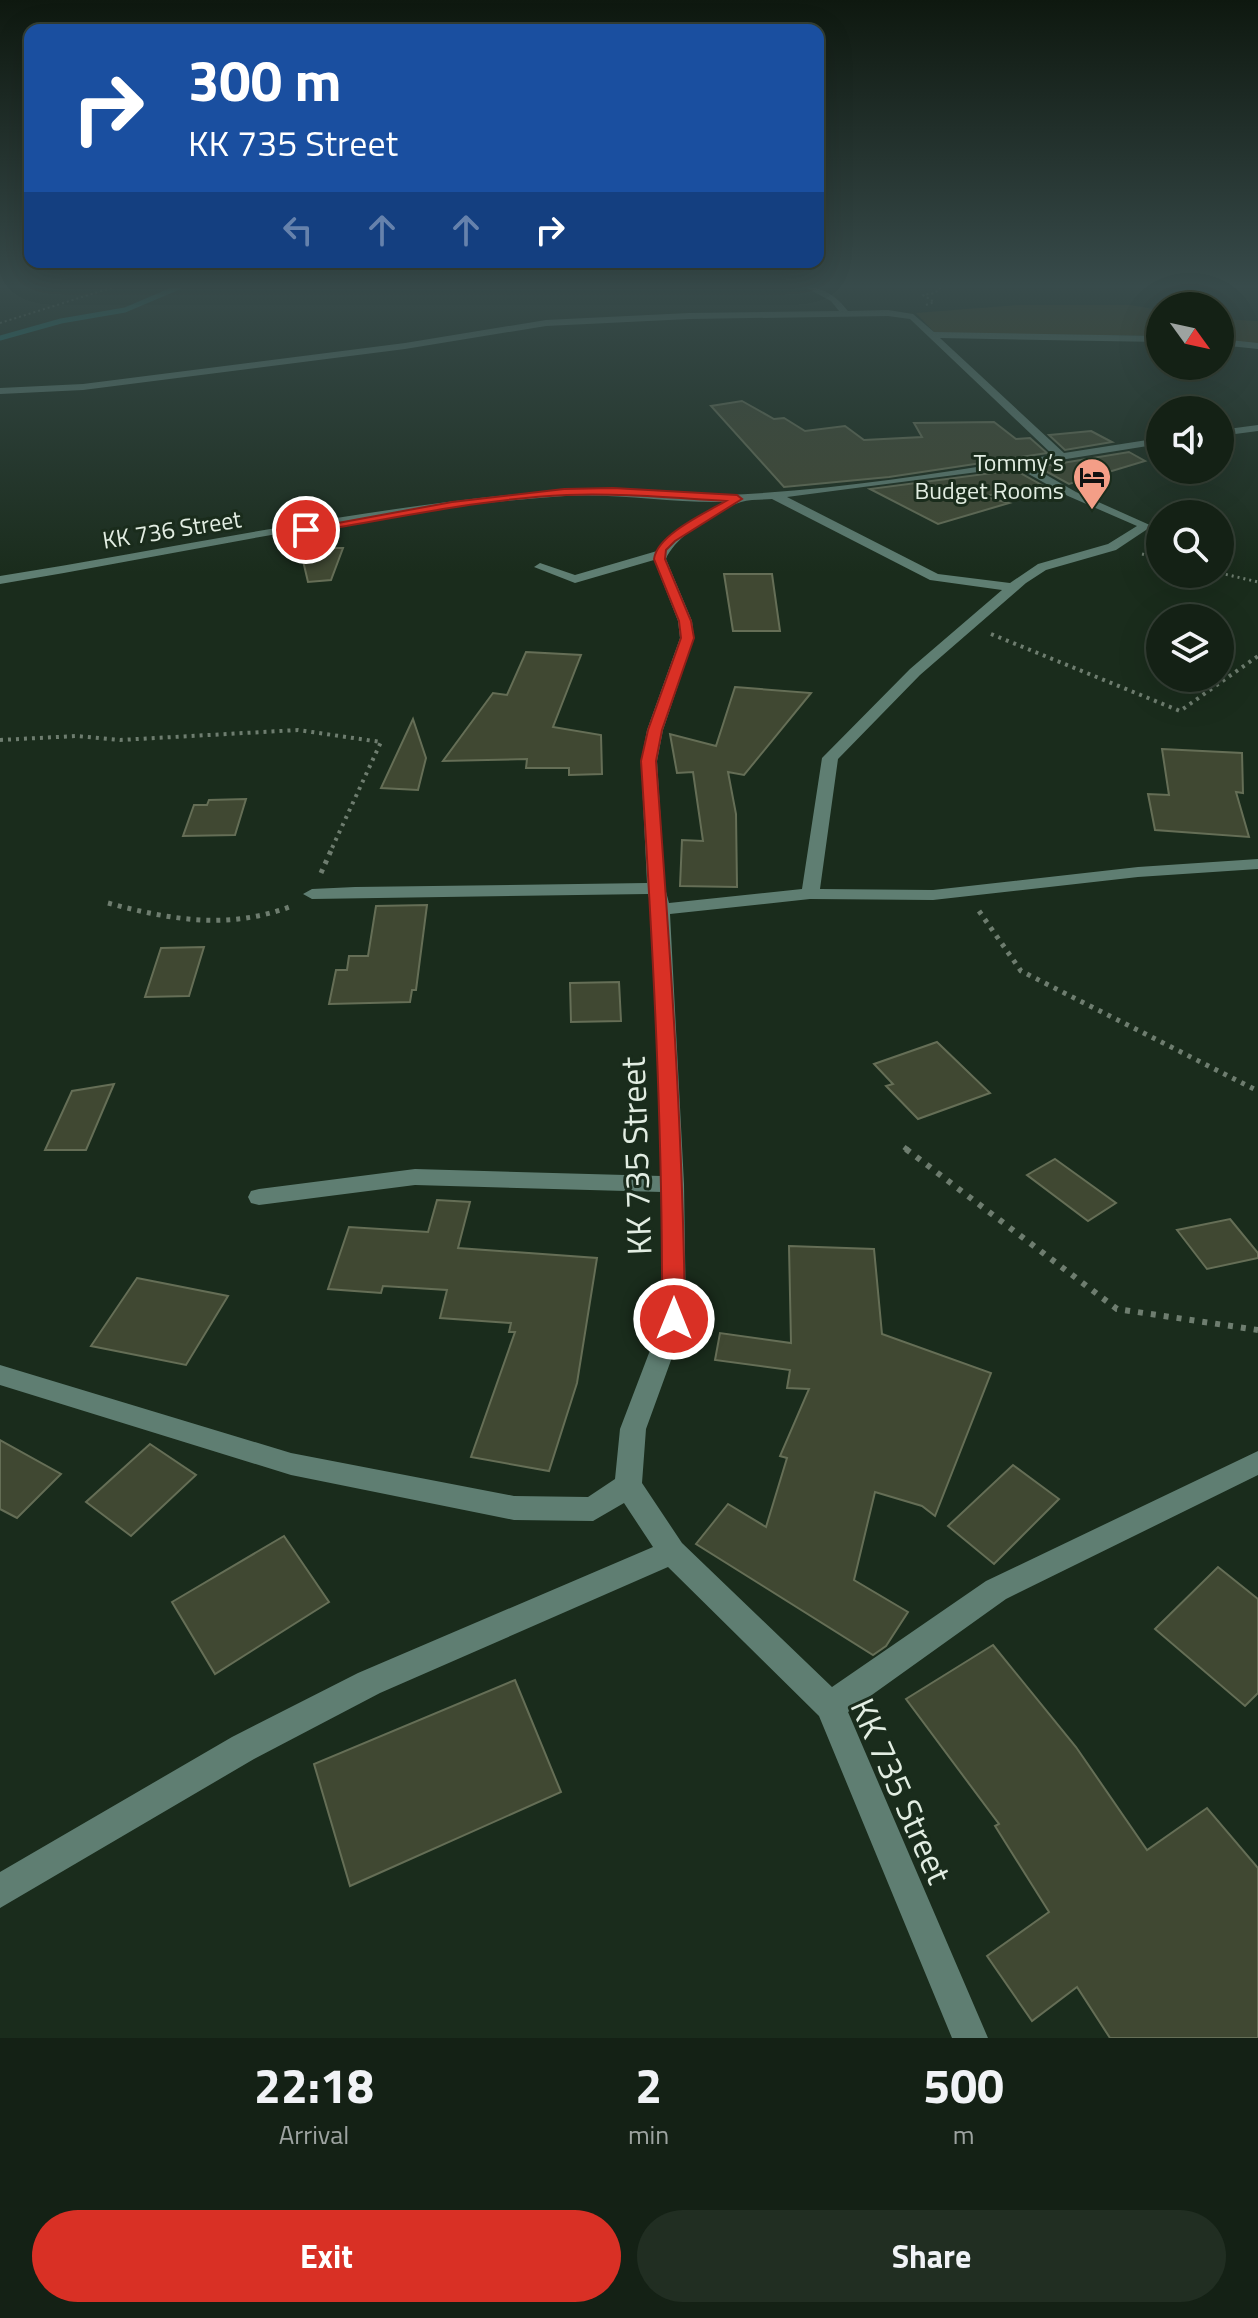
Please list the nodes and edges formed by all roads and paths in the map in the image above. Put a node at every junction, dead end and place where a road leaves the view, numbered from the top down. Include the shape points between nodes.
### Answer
1 (121, 382) edge
2 (983, 382) edge
3 (0, 391) edge
4 (1258, 428) edge
5 (1234, 431) edge
6 (1146, 443) edge
7 (1061, 456) junction
8 (1017, 463) junction
9 (774, 495) junction
10 (737, 499) junction
11 (660, 554) junction
12 (540, 567) dead end
13 (1234, 576) edge
14 (0, 580) edge
15 (1258, 582) edge
16 (1013, 587) junction
17 (970, 625) junction
18 (1258, 656) edge
19 (0, 740) edge
20 (1258, 864) edge
21 (965, 891) junction
22 (312, 894) junction
23 (810, 894) junction
24 (659, 899) junction
25 (108, 903) dead end
26 (1258, 1091) edge
27 (904, 1147) dead end
28 (673, 1184) junction
29 (259, 1197) dead end
30 (1258, 1330) edge
31 (0, 1375) edge
32 (1258, 1462) edge
33 (628, 1485) junction
34 (672, 1552) junction
35 (830, 1706) junction
36 (0, 1891) edge
37 (970, 2038) edge

1 - 3 street
2 - 7 street
4 - 5 street
6 - 7 street, KK 736 Street
7 - 8 street, KK 736 Street
8 - 9 street, KK 736 Street
8 - 16 street via 1146,526 1112,547 1042,567
9 - 10 street, KK 736 Street
9 - 16 street via 935,577
10 - 11 street via 671,539
10 - 14 street, KK 736 Street via 564,492 452,505
11 - 12 street via 575,579
11 - 24 street, KK 735 Street via 687,638 649,761
13 - 15 path
16 - 17 street
17 - 18 path via 1180,711
17 - 23 street via 830,758
19 - 22 path via 120,740 298,730 381,742
20 - 21 street
21 - 23 street
21 - 26 path via 1021,971
22 - 24 street via 391,890
22 - 25 path via 291,908 233,924 172,920
23 - 24 street
24 - 28 street, KK 735 Street
27 - 30 path via 1117,1309
28 - 29 street via 415,1177
28 - 33 street, KK 735 Street via 674,1319 633,1429
31 - 33 street via 291,1464 514,1508 593,1509
32 - 35 street via 996,1590
33 - 34 street, KK 735 Street
34 - 35 street, KK 735 Street
34 - 36 street via 369,1683 243,1748
35 - 37 street, KK 735 Street

